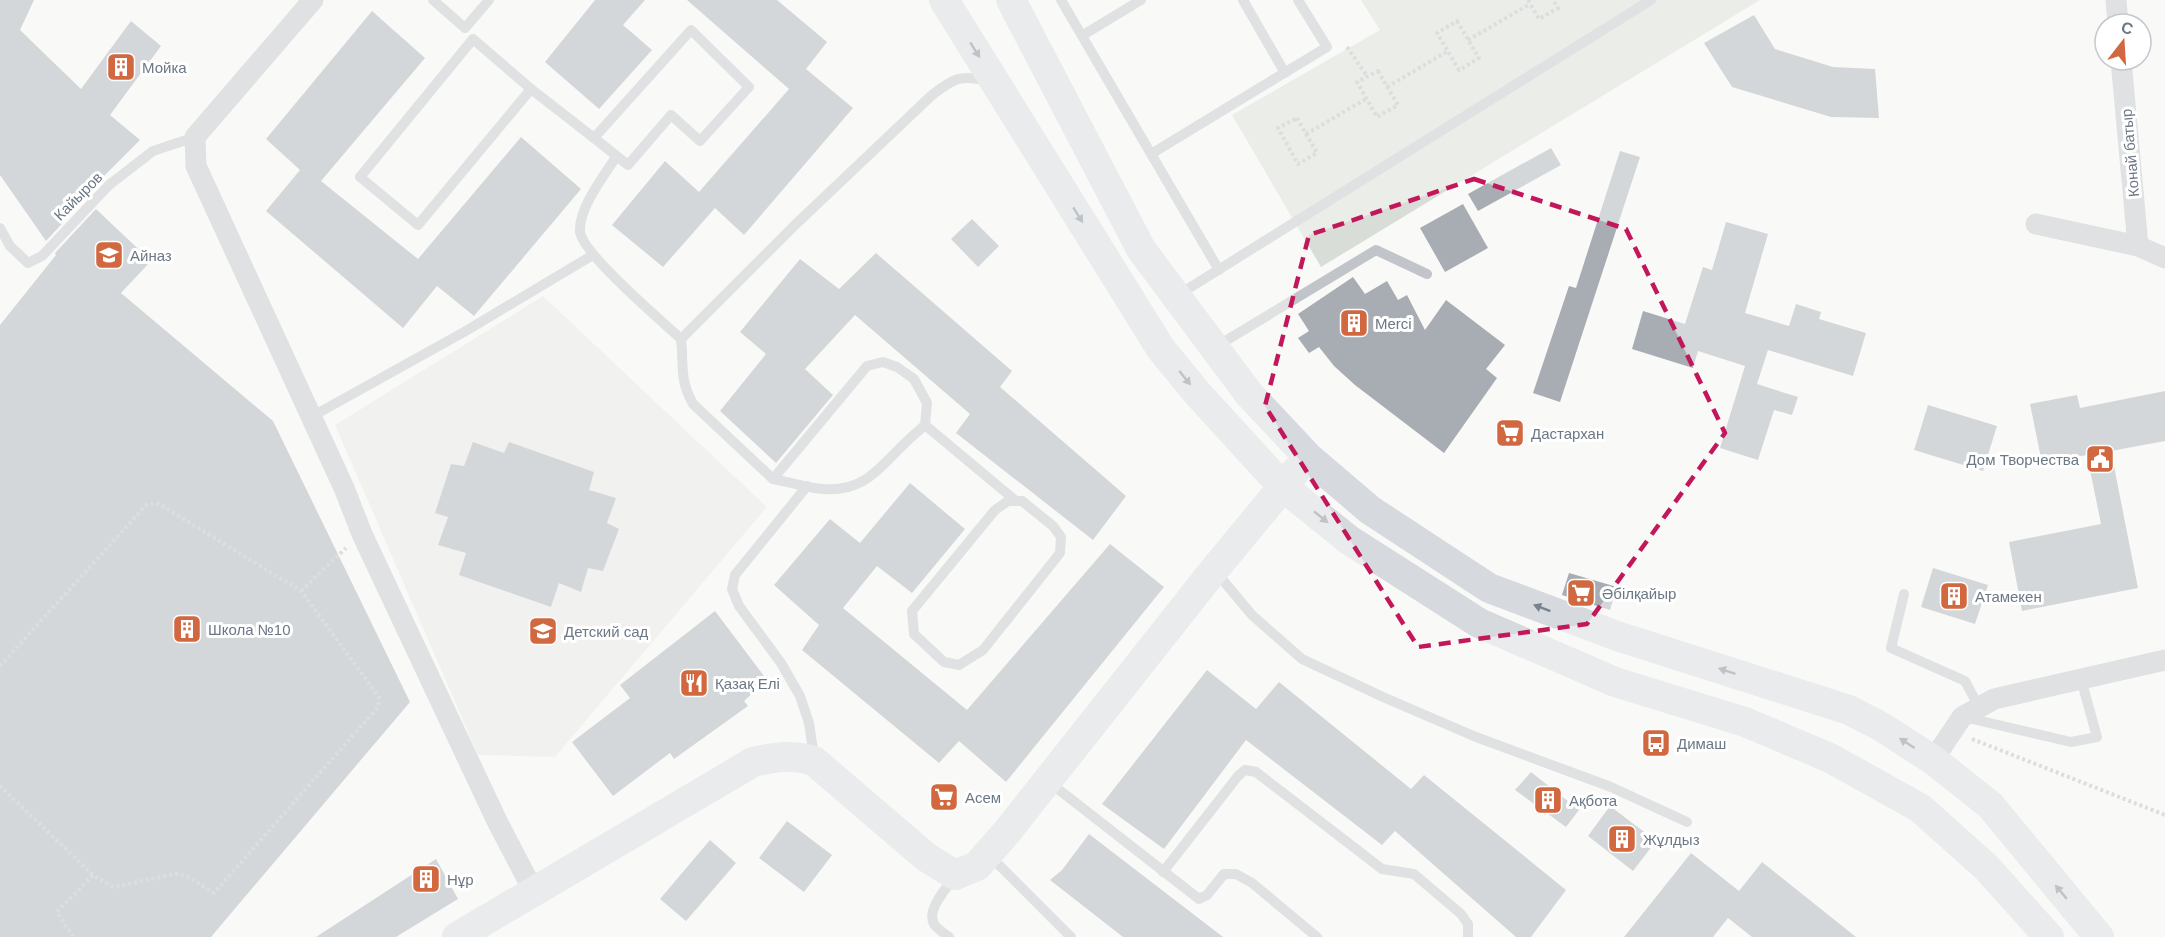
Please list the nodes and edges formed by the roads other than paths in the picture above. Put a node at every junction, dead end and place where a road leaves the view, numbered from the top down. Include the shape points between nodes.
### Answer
1 (313, 0) edge
2 (433, 0) edge
3 (489, 0) edge
4 (944, 0) edge
5 (1011, 0) edge
6 (1061, 0) edge
7 (1141, 0) edge
8 (1243, 0) edge
9 (1299, 0) edge
10 (1651, 0) edge
11 (465, 28) junction
12 (1083, 35) junction
13 (473, 39) junction
14 (2122, 72) edge
15 (1285, 73) junction
16 (996, 83) junction
17 (531, 89) junction
18 (195, 137) junction
19 (594, 138) junction
20 (1151, 154) junction
21 (616, 157) junction
22 (2036, 224) dead end
23 (0, 228) edge
24 (2138, 246) junction
25 (593, 255) junction
26 (2165, 258) edge
27 (1220, 270) junction
28 (1427, 274) dead end
29 (1177, 296) junction
30 (681, 339) junction
31 (1215, 347) junction
32 (311, 417) junction
33 (925, 425) junction
34 (1309, 458) junction
35 (773, 479) junction
36 (807, 486) junction
37 (1282, 486) junction
38 (1016, 501) junction
39 (1214, 570) junction
40 (1904, 594) dead end
41 (2165, 660) edge
42 (2081, 679) junction
43 (1964, 718) junction
44 (814, 760) junction
45 (1933, 760) junction
46 (1049, 782) junction
47 (1687, 822) dead end
48 (988, 854) junction
49 (1163, 872) junction
50 (955, 875) junction
51 (534, 892) junction
52 (457, 937) edge
53 (949, 937) edge
54 (1071, 937) edge
55 (1317, 937) edge
56 (1468, 937) edge
57 (2049, 937) edge
58 (2099, 937) edge

1 - 18 street
2 - 11 lane
3 - 11 lane
4 -> 16 street
5 - 29 street via 1141,249
6 - 12 lane
7 - 12 lane
8 - 15 lane
9 - 15 lane via 1327,47
10 - 27 lane
11 - 13 lane
12 - 20 lane
13 - 17 lane
13 - 17 lane via 360,177 418,225
14 - 24 street, Конай батыр
15 - 20 lane
16 - 30 lane via 969,76 952,80 932,95
16 -> 37 street via 1161,349
17 - 19 lane
18 - 23 lane, Кайыров via 153,151 110,185 42,256 28,264 10,246
18 - 32 street via 196,166
19 - 21 lane
19 - 21 lane via 691,30 749,87 700,141 671,115 628,165
20 - 27 lane
21 - 25 lane via 582,217 580,233
22 - 24 street
24 - 26 street
25 - 30 lane
25 - 32 lane
27 - 29 lane
28 - 31 lane via 1376,250
29 - 31 street
30 - 35 lane via 685,390 693,404
31 - 34 street via 1249,394
32 - 51 street via 362,534
33 - 35 lane via 927,403 914,379 883,362 867,366
33 - 36 lane via 874,476 859,484 824,489
33 - 38 lane
34 - 37 street
45 -> 34 street via 1849,710 1617,636 1489,588 1370,510
35 - 36 lane
36 - 44 lane via 735,575 732,589 739,606 800,696 809,723
37 - 39 street
37 -> 57 street via 1349,540 1479,623 1616,682 1745,722 1819,753 1920,808 1986,867
38 - 38 lane via 1008,501 995,510 912,611 914,634 944,662 959,665 983,650 1060,553 1061,537 1053,526 1022,501
39 - 46 street
39 - 47 lane via 1252,615 1302,659 1476,738 1611,787
40 - 43 lane via 1891,648 1965,681
41 - 42 street
42 - 43 street via 1994,699
42 - 43 lane via 2097,737 2071,742
43 - 45 street
44 - 50 street via 926,857
44 - 51 street via 790,756 753,762
58 -> 45 street via 1989,805
46 - 48 street
46 - 49 lane
48 - 50 street via 977,867
48 - 54 lane
49 - 55 lane via 1199,899 1224,874 1236,874
49 - 56 lane via 1238,776 1245,770 1256,772 1382,869 1414,874 1461,914 1468,924
50 - 53 lane via 932,916 934,924
51 - 52 street

